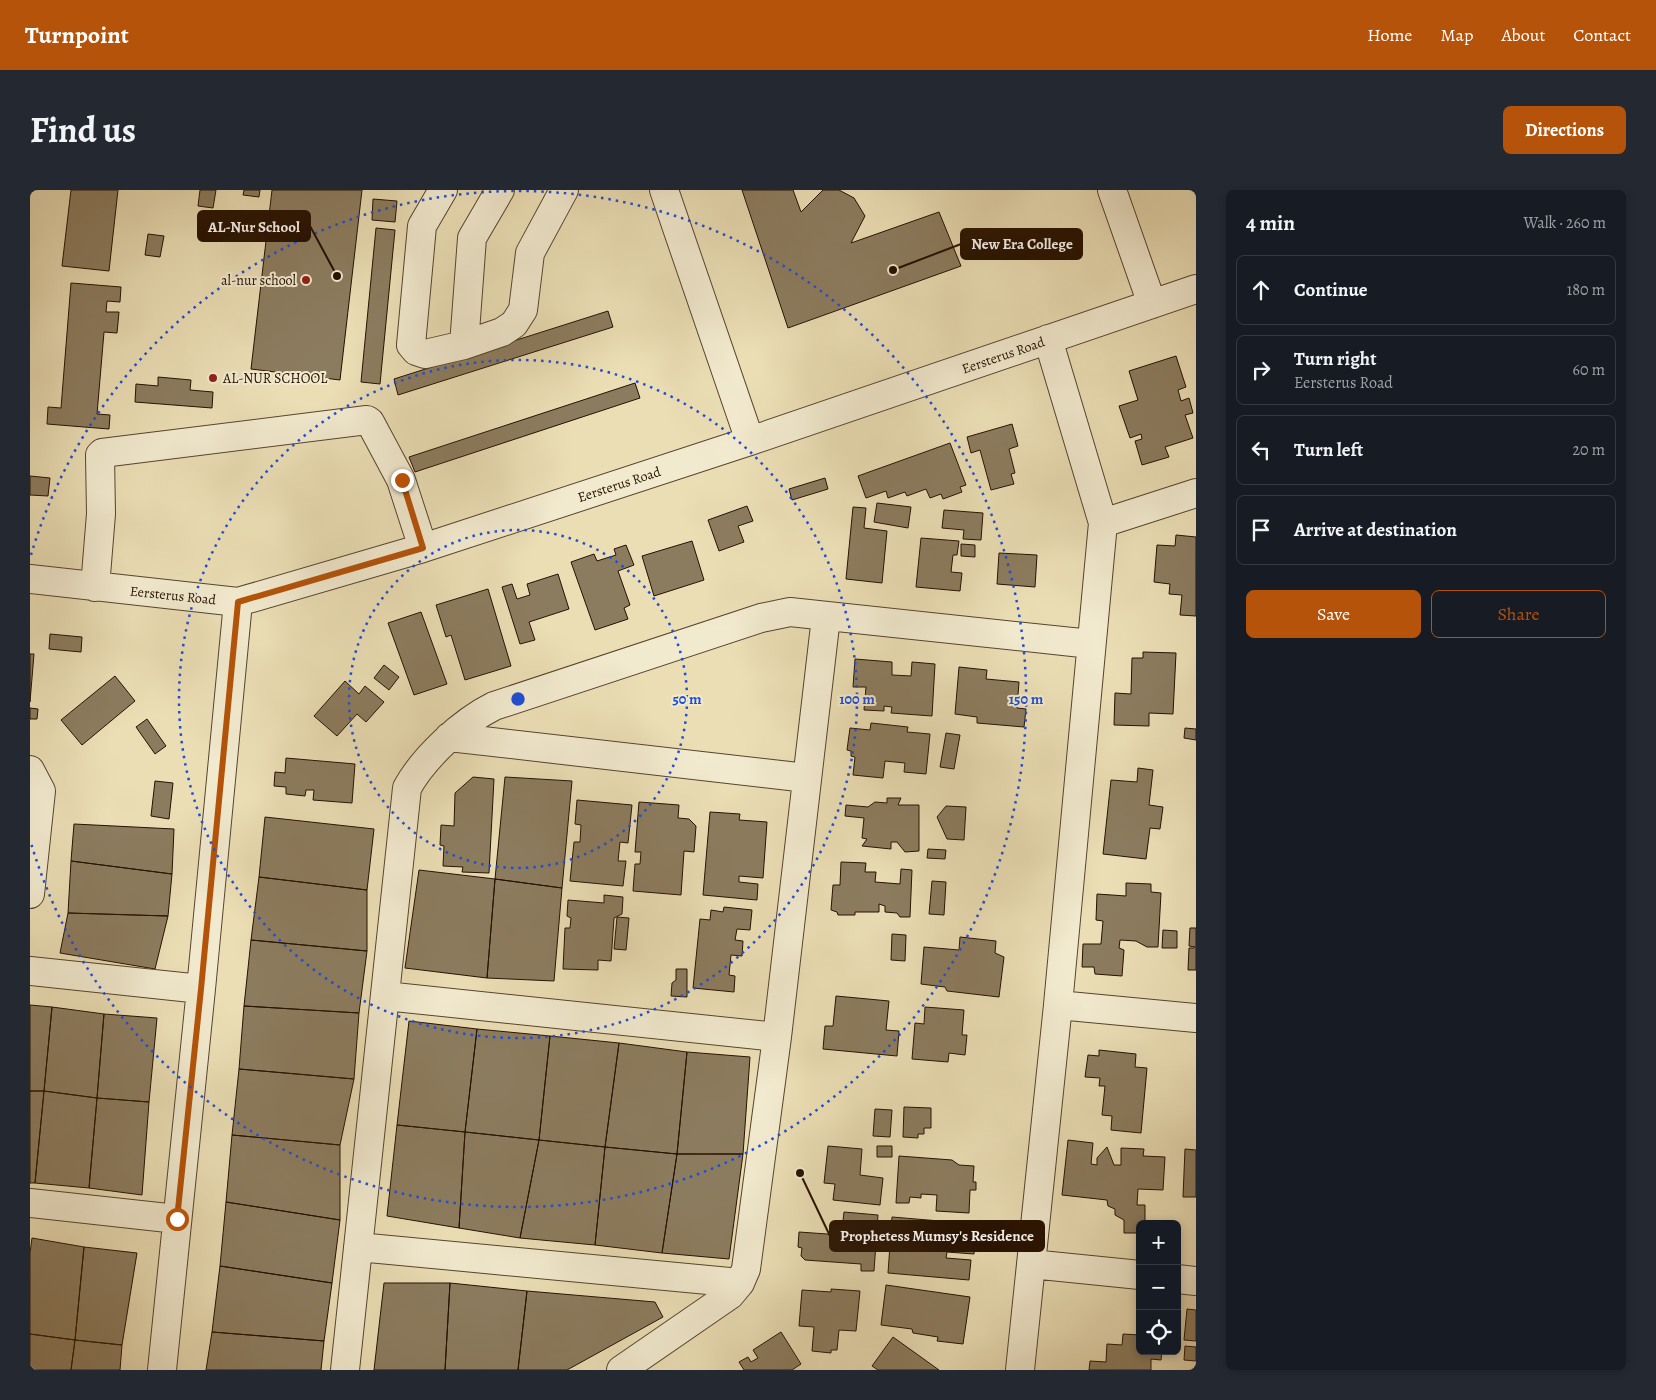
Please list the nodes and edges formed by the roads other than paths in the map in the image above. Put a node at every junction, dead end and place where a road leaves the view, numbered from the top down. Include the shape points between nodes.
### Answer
1 (443, 190) edge
2 (500, 190) edge
3 (564, 190) edge
4 (664, 190) edge
5 (1112, 190) edge
6 (1196, 289) edge
7 (1152, 304) junction
8 (1048, 339) junction
9 (464, 345) junction
10 (750, 441) junction
11 (1196, 493) edge
12 (1103, 523) junction
13 (423, 548) junction
14 (30, 579) edge
15 (95, 586) junction
16 (238, 602) junction
17 (826, 616) junction
18 (1091, 644) junction
19 (450, 736) junction
20 (30, 770) edge
21 (807, 778) junction
22 (30, 894) edge
23 (30, 971) edge
24 (201, 989) junction
25 (385, 996) junction
26 (1058, 1005) junction
27 (1196, 1018) edge
28 (777, 1036) junction
29 (30, 1203) edge
30 (177, 1219) junction
31 (358, 1247) junction
32 (1031, 1264) junction
33 (1136, 1275) edge
34 (1181, 1279) edge
35 (1196, 1281) edge
36 (740, 1283) junction
37 (162, 1370) edge
38 (345, 1370) edge
39 (621, 1370) edge
40 (1020, 1370) edge

1 - 9 street via 422,226 411,345 425,354
2 - 9 street via 472,238
3 - 9 street via 530,253 522,310 514,324 502,332
4 - 10 street
5 - 7 street
6 - 7 street, Eersterus Road
7 - 8 street, Eersterus Road
8 - 10 street, Eersterus Road
8 - 12 street
10 - 13 street, Eersterus Road
11 - 12 street
12 - 18 street
13 - 15 street via 402,480 366,420 102,453
13 - 16 street, Eersterus Road
14 - 15 street, Eersterus Road
15 - 16 street, Eersterus Road
16 - 24 street
17 - 18 street
17 - 19 street via 790,612 761,618 494,706
17 - 21 street
18 - 26 street
19 - 21 street
19 - 25 street via 407,788
20 - 22 street via 41,791
21 - 28 street
23 - 24 street
24 - 30 street
25 - 28 street
25 - 31 street
26 - 27 street
26 - 32 street
28 - 36 street via 746,1269
29 - 30 street
30 - 37 street
31 - 36 street
31 - 38 street
32 - 33 street
32 - 40 street
34 - 35 street
36 - 39 street via 730,1294

